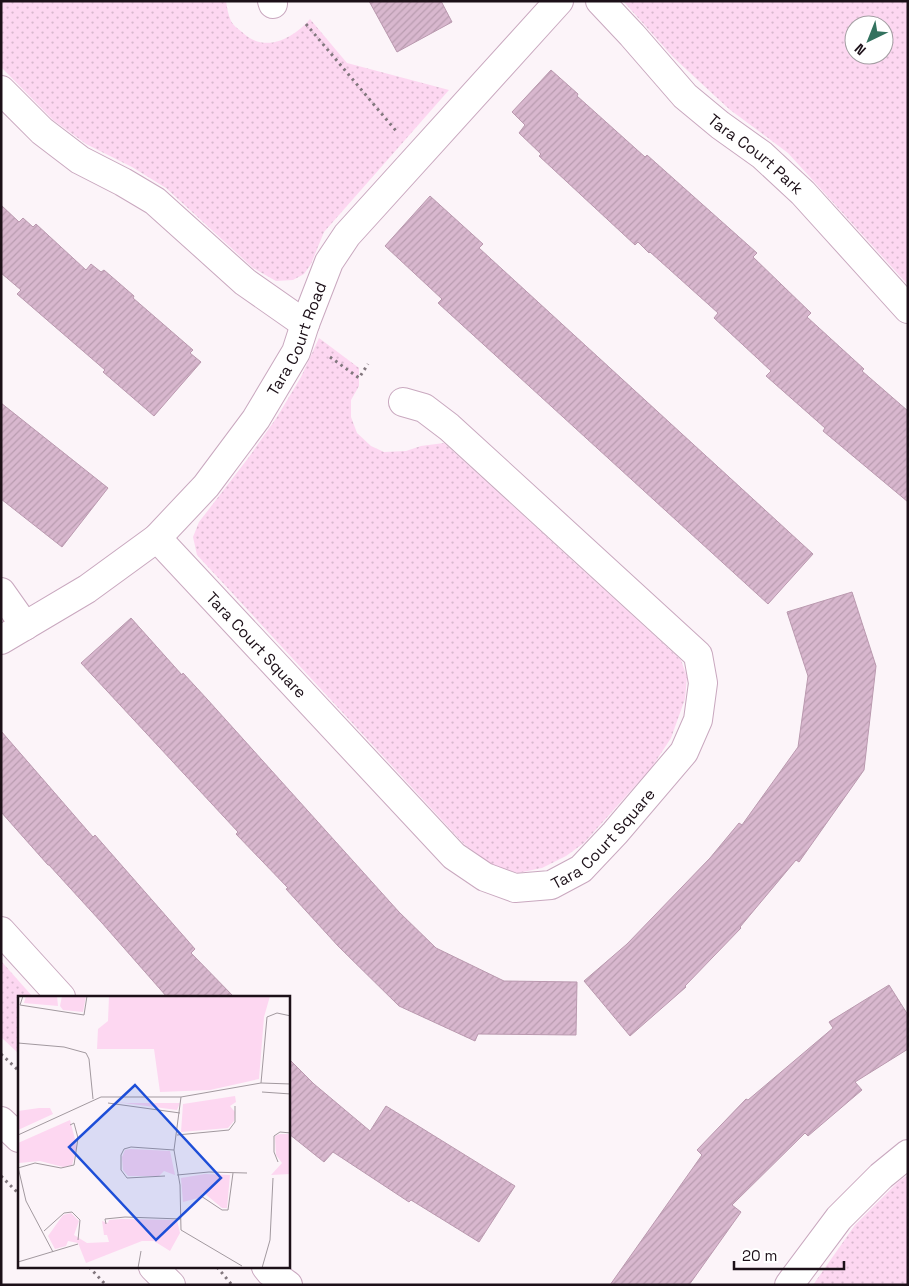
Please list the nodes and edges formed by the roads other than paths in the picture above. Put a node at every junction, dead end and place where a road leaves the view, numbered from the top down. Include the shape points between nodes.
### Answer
1 (559, 1) edge
2 (600, 1) edge
3 (1, 90) edge
4 (908, 309) edge
5 (305, 324) junction
6 (403, 402) dead end
7 (157, 538) junction
8 (1, 592) edge
9 (25, 626) junction
10 (1, 640) edge
11 (1, 932) edge
12 (60, 996) edge
13 (1, 1121) edge
14 (18, 1137) edge
15 (908, 1154) edge
16 (154, 1268) edge
17 (267, 1268) edge
18 (171, 1285) edge
19 (288, 1285) edge
20 (789, 1285) edge

1 - 5 street, Tara Court Road via 347,235 329,262
2 - 4 street, Tara Court Park via 685,96 762,155 803,193
3 - 5 street via 42,131 80,160 155,201 245,282
5 - 7 street, Tara Court Road via 296,352 256,419 206,486
6 - 7 street, Tara Court Square via 424,408 449,427 698,655 703,683 698,720 684,752 581,868 551,885 515,888 485,877 454,856
7 - 9 street, Tara Court Road via 87,589
8 - 9 street
9 - 10 street, Tara Court Road
11 - 12 street
13 - 14 street
15 - 20 street via 839,1218
16 - 18 street
17 - 19 street

